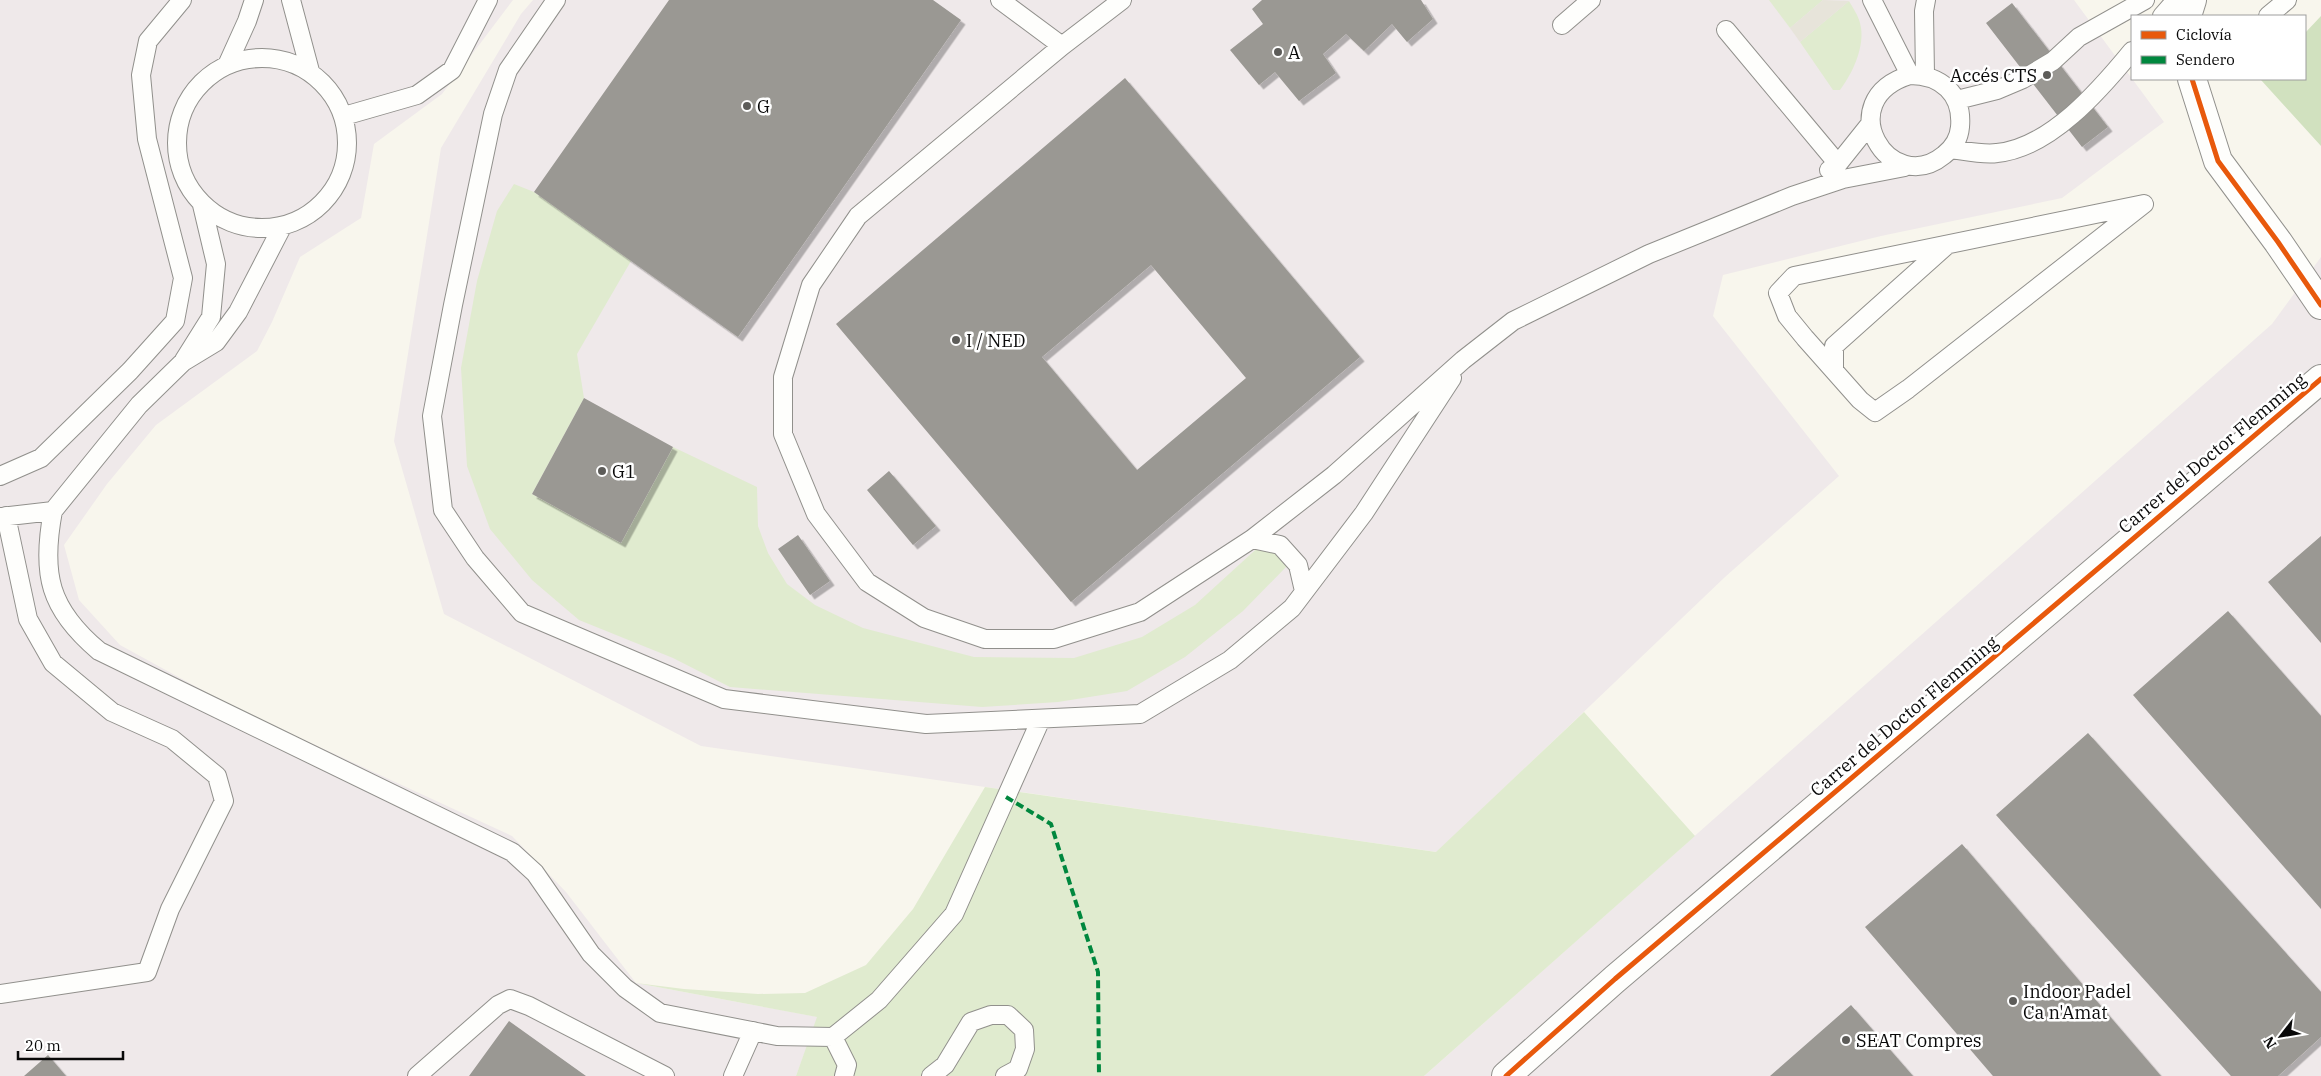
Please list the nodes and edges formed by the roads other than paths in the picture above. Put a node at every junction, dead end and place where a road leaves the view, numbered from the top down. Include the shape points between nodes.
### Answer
1 (182, 0) edge
2 (254, 0) edge
3 (290, 0) edge
4 (488, 0) edge
5 (556, 0) edge
6 (1000, 0) edge
7 (1122, 0) edge
8 (1591, 0) edge
9 (1872, 0) edge
10 (1926, 0) edge
11 (2145, 0) edge
12 (2176, 0) edge
13 (2192, 0) edge
14 (2287, 0) edge
15 (2163, 15) edge
16 (2187, 15) edge
17 (2269, 15) edge
18 (1562, 25) dead end
19 (1726, 30) dead end
20 (1062, 46) junction
21 (2131, 52) edge
22 (228, 63) junction
23 (310, 71) junction
24 (1917, 75) junction
25 (2192, 80) edge
26 (1957, 100) junction
27 (344, 116) junction
28 (1870, 124) junction
29 (1951, 149) junction
30 (1838, 164) junction
31 (1905, 166) junction
32 (1792, 196) junction
33 (202, 205) junction
34 (282, 227) junction
35 (1948, 245) junction
36 (2321, 305) edge
37 (1463, 360) junction
38 (183, 362) junction
39 (1834, 370) junction
40 (2321, 379) edge
41 (0, 476) edge
42 (53, 511) junction
43 (3, 516) edge
44 (1252, 539) junction
45 (1304, 591) junction
46 (1041, 718) junction
47 (0, 994) edge
48 (752, 1031) junction
49 (833, 1037) junction
50 (417, 1076) edge
51 (665, 1076) edge
52 (733, 1076) edge
53 (844, 1076) edge
54 (932, 1076) edge
55 (1005, 1076) edge
56 (1506, 1076) edge

1 - 41 lane via 148,41 141,75 147,139 183,278 175,321 130,372 41,458
2 - 22 lane
3 - 23 lane
4 - 27 lane via 452,70 417,95
5 - 46 lane via 508,70 494,114 452,305 432,416 443,510 475,558 522,613 724,699 926,724
6 - 20 lane
7 - 20 lane
8 - 18 lane
9 - 24 lane
10 - 24 lane
11 - 26 lane via 2080,37 2052,61 2023,79 1997,90
12 - 15 lane
13 - 16 street
14 - 17 lane
19 - 30 lane
20 - 44 lane via 858,216 811,285 783,377 783,434 816,514 866,582 924,618 985,639 1054,639 1140,612
21 - 29 lane via 2086,102 2026,146 1996,154
22 - 23 lane via 256,56 284,59
22 - 33 lane via 204,78 186,100 177,127 177,155 186,182
23 - 27 lane via 330,91
24 - 26 lane via 1944,84
24 - 28 lane via 1894,80 1880,91 1872,104
25 - 36 street via 2218,161
26 - 29 lane via 1962,115 1960,135
27 - 34 lane via 348,144 343,172 329,197 308,216
28 - 30 lane
28 - 31 lane via 1876,141 1887,156
29 - 31 lane via 1937,161
30 - 32 lane
31 - 32 lane via 1843,179
32 - 37 lane via 1649,254 1513,320
33 - 34 lane via 226,221 253,228
33 - 38 lane via 216,264 211,317
34 - 38 lane via 238,312 216,342
35 - 39 lane via 1834,346
35 - 39 lane via 1794,276 1778,293 1787,316
35 - 39 lane via 2144,204 1875,412
37 - 44 lane via 1334,474
37 - 45 lane via 1364,513
38 - 42 lane via 139,405
40 - 56 street, Carrer del Doctor Flemming via 1615,979
42 - 43 lane
42 - 48 lane via 47,565 53,595 72,625 99,651 512,852 535,873 591,954 625,988 660,1013
43 - 47 lane via 28,619 53,663 112,712 172,739 217,776 224,801 170,909 147,972
44 - 45 lane via 1280,545 1298,565
45 - 46 lane via 1292,608 1230,660 1140,714
46 - 49 lane via 954,914 879,1000
48 - 49 lane via 777,1036
48 - 52 lane
49 - 53 lane via 847,1065
50 - 51 lane via 498,1005 510,999
54 - 55 lane via 945,1065 971,1022 1008,1015 1024,1030 1025,1049 1018,1069

